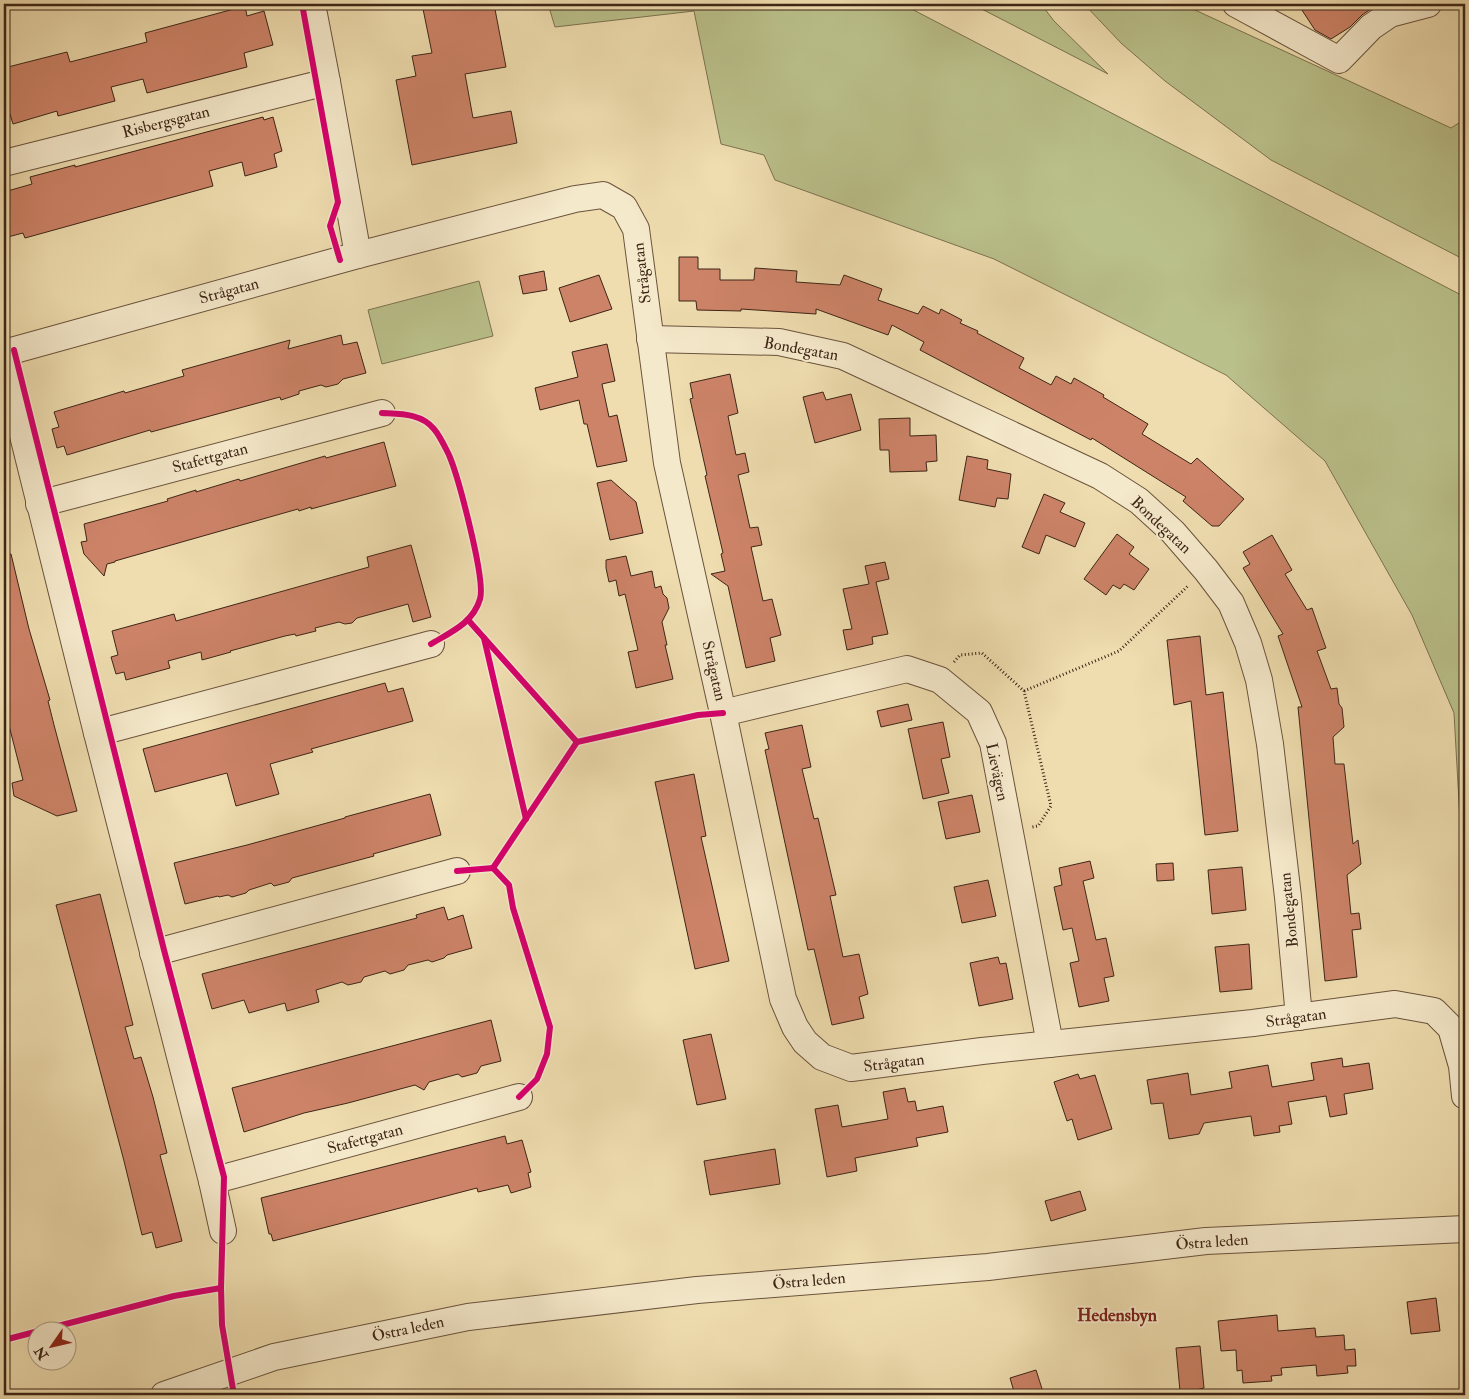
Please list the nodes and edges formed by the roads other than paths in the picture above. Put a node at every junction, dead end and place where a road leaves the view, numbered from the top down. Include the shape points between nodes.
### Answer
1 (312, 4) edge
2 (1236, 4) edge
3 (1428, 4) edge
4 (328, 82) junction
5 (4, 163) edge
6 (358, 255) junction
7 (650, 339) junction
8 (4, 353) edge
9 (4, 358) edge
10 (382, 413) dead end
11 (39, 504) junction
12 (431, 644) dead end
13 (723, 713) junction
14 (96, 733) junction
15 (457, 872) dead end
16 (153, 953) junction
17 (1299, 1017) junction
18 (1050, 1044) junction
19 (1465, 1096) edge
20 (519, 1098) dead end
21 (212, 1180) junction
22 (1465, 1228) edge
23 (223, 1232) dead end
24 (164, 1395) edge

1 - 4 street
2 - 3 street via 1339,60 1370,27 1390,14
4 - 5 street, Risbergsgatan
4 - 6 street
6 - 7 street, Strågatan via 575,199 602,195 624,207 636,229
6 - 8 street, Strågatan
7 - 13 street, Strågatan via 667,463
7 - 17 street, Bondegatan via 779,342 843,356 1100,476 1138,501 1173,532 1231,603 1259,680 1280,822
9 - 11 street
10 - 11 street, Stafettgatan
11 - 14 street
12 - 14 street
13 - 18 street, Strågatan via 783,999 805,1042 822,1057 851,1068
13 - 18 street, Lievägen via 907,669 940,680 979,712 993,743
14 - 16 street
15 - 16 street
16 - 21 street
17 - 18 street, Strågatan
17 - 19 street, Strågatan via 1395,1004 1434,1011 1451,1028 1462,1066
20 - 21 street, Stafettgatan
21 - 23 street
22 - 24 street, Östra leden via 1206,1242 988,1267 697,1290 468,1317 274,1357

